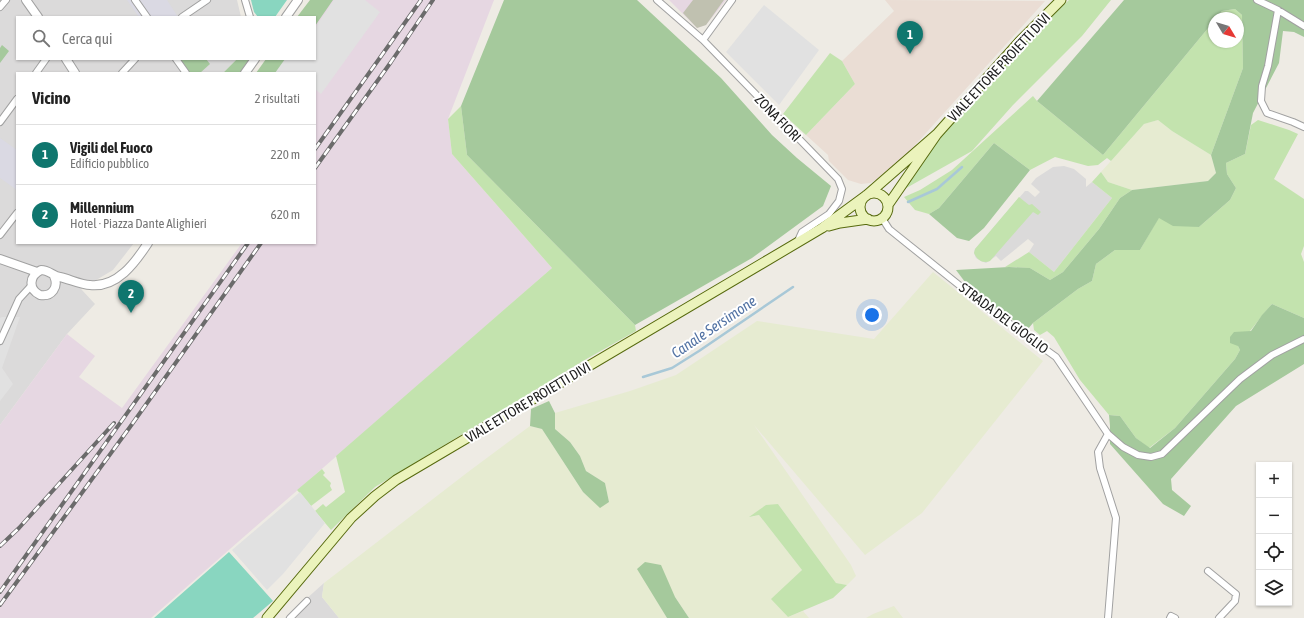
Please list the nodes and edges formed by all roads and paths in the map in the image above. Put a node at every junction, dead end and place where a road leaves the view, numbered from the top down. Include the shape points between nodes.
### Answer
1 (6, 0) edge
2 (26, 0) edge
3 (135, 0) edge
4 (207, 0) edge
5 (245, 0) edge
6 (298, 0) edge
7 (657, 0) edge
8 (732, 0) edge
9 (1061, 0) edge
10 (1257, 0) edge
11 (0, 7) edge
12 (1278, 10) junction
13 (37, 16) edge
14 (146, 16) edge
15 (183, 16) edge
16 (250, 16) edge
17 (287, 16) edge
18 (1304, 26) edge
19 (703, 40) junction
20 (45, 60) edge
21 (67, 60) edge
22 (134, 60) edge
23 (177, 60) edge
24 (254, 60) edge
25 (37, 72) edge
26 (74, 72) edge
27 (123, 72) edge
28 (185, 72) edge
29 (246, 72) edge
30 (16, 100) edge
31 (0, 122) edge
32 (1304, 127) edge
33 (937, 134) junction
34 (866, 195) junction
35 (888, 205) junction
36 (16, 214) edge
37 (882, 218) junction
38 (868, 219) junction
39 (822, 228) junction
40 (0, 235) edge
41 (797, 243) junction
42 (147, 244) edge
43 (0, 260) edge
44 (17, 264) junction
45 (37, 272) junction
46 (54, 276) junction
47 (78, 282) junction
48 (31, 283) junction
49 (54, 290) junction
50 (1304, 339) edge
51 (0, 341) edge
52 (1108, 434) junction
53 (1208, 571) dead end
54 (307, 601) dead end
55 (267, 618) edge
56 (290, 618) edge
57 (1108, 618) edge
58 (1170, 618) edge
59 (1175, 618) edge
60 (1218, 618) edge

1 - 11 street
2 - 13 street
3 - 14 street
4 - 15 street
5 - 16 street
6 - 17 street
7 - 19 street, ZONA FIORI
8 - 19 street
9 - 33 main road, VIALE ETTORE PROIETTI DIVI via 1020,41
10 - 12 street
12 - 18 street
12 - 32 street via 1260,101 1267,113
19 - 41 street, ZONA FIORI via 838,179 842,188 839,201 829,214 802,232
20 - 25 street
21 - 26 street
22 - 27 street
23 - 28 street
24 - 29 street
30 - 31 street
33 - 34 main road, VIALE ETTORE PROIETTI DIVI
33 - 35 main road, VIALE ETTORE PROIETTI DIVI
34 - 35 main road via 880,194
34 - 38 main road via 860,206 862,214
34 - 39 main road, VIALE ETTORE PROIETTI DIVI
35 - 37 main road, VIALE ETTORE PROIETTI DIVI via 887,212
36 - 40 street
37 - 38 main road, VIALE ETTORE PROIETTI DIVI via 875,221
37 - 52 street, STRADA DEL GIOGLIO via 889,229 989,309 1056,357
38 - 39 main road, VIALE ETTORE PROIETTI DIVI
39 - 41 main road, VIALE ETTORE PROIETTI DIVI
41 - 55 main road, VIALE ETTORE PROIETTI DIVI via 396,480 352,518
42 - 47 street via 125,272 114,280 90,285
43 - 44 street
44 - 45 street
44 - 48 street
45 - 46 street via 48,271
45 - 48 street
46 - 47 street
46 - 49 street
47 - 49 street
48 - 49 street via 34,291 42,296
48 - 51 street via 20,299
50 - 52 street, STRADA DEL GIOGLIO via 1272,355 1240,380 1162,454 1151,457 1138,456
52 - 57 street via 1098,452 1100,468 1116,518
53 - 60 street via 1236,594 1235,600
54 - 56 street
58 - 59 street

